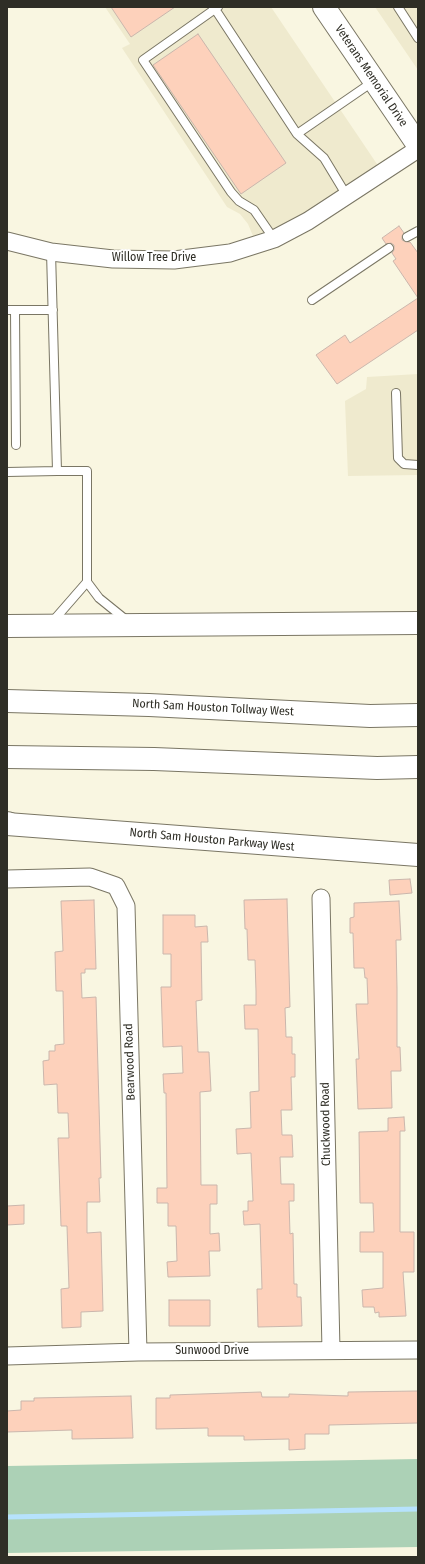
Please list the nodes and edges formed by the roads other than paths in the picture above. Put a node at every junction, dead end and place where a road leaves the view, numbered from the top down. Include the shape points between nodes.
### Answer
1 (324, 7) edge
2 (398, 7) edge
3 (215, 8) edge
4 (418, 38) edge
5 (374, 80) junction
6 (297, 134) junction
7 (418, 145) edge
8 (418, 148) edge
9 (347, 196) junction
10 (418, 231) edge
11 (407, 237) dead end
12 (274, 239) junction
13 (7, 241) edge
14 (389, 248) dead end
15 (51, 252) junction
16 (312, 300) dead end
17 (11, 310) edge
18 (53, 310) junction
19 (11, 379) edge
20 (396, 393) dead end
21 (16, 445) dead end
22 (418, 465) edge
23 (57, 471) junction
24 (7, 472) edge
25 (87, 582) junction
26 (418, 623) edge
27 (48, 625) junction
28 (136, 625) junction
29 (7, 626) edge
30 (7, 701) edge
31 (418, 715) edge
32 (7, 757) edge
33 (418, 768) edge
34 (8, 824) edge
35 (418, 855) edge
36 (7, 879) edge
37 (321, 898) dead end
38 (331, 1350) junction
39 (418, 1350) edge
40 (138, 1352) junction
41 (7, 1356) edge

1 - 5 main road, Veterans Memorial Drive
2 - 4 lane
3 - 6 lane
3 - 12 lane via 142,60 231,192 239,201 254,210
5 - 6 lane
5 - 7 main road, Veterans Memorial Drive
6 - 9 lane via 324,158
8 - 9 street, Willow Tree Drive
9 - 12 street, Willow Tree Drive via 319,215
10 - 11 lane
12 - 15 street, Willow Tree Drive via 230,253 174,260 113,259
13 - 15 street, Willow Tree Drive
14 - 16 lane
15 - 18 lane
17 - 18 lane
17 - 19 lane
18 - 23 lane
19 - 21 lane
20 - 22 lane via 398,458 404,464
23 - 24 lane
23 - 25 lane via 87,471
25 - 27 lane via 57,619
25 - 28 lane via 110,609
26 - 28 main road
27 - 28 main road
27 - 29 main road
30 - 31 main road, North Sam Houston Tollway West via 157,705 370,716
32 - 33 main road
34 - 35 main road, North Sam Houston Parkway West
36 - 40 street, Bearwood Road via 90,877 116,886 126,906
37 - 38 street, Chuckwood Road
38 - 39 street, Sunwood Drive
38 - 40 street, Sunwood Drive
40 - 41 street, Sunwood Drive

